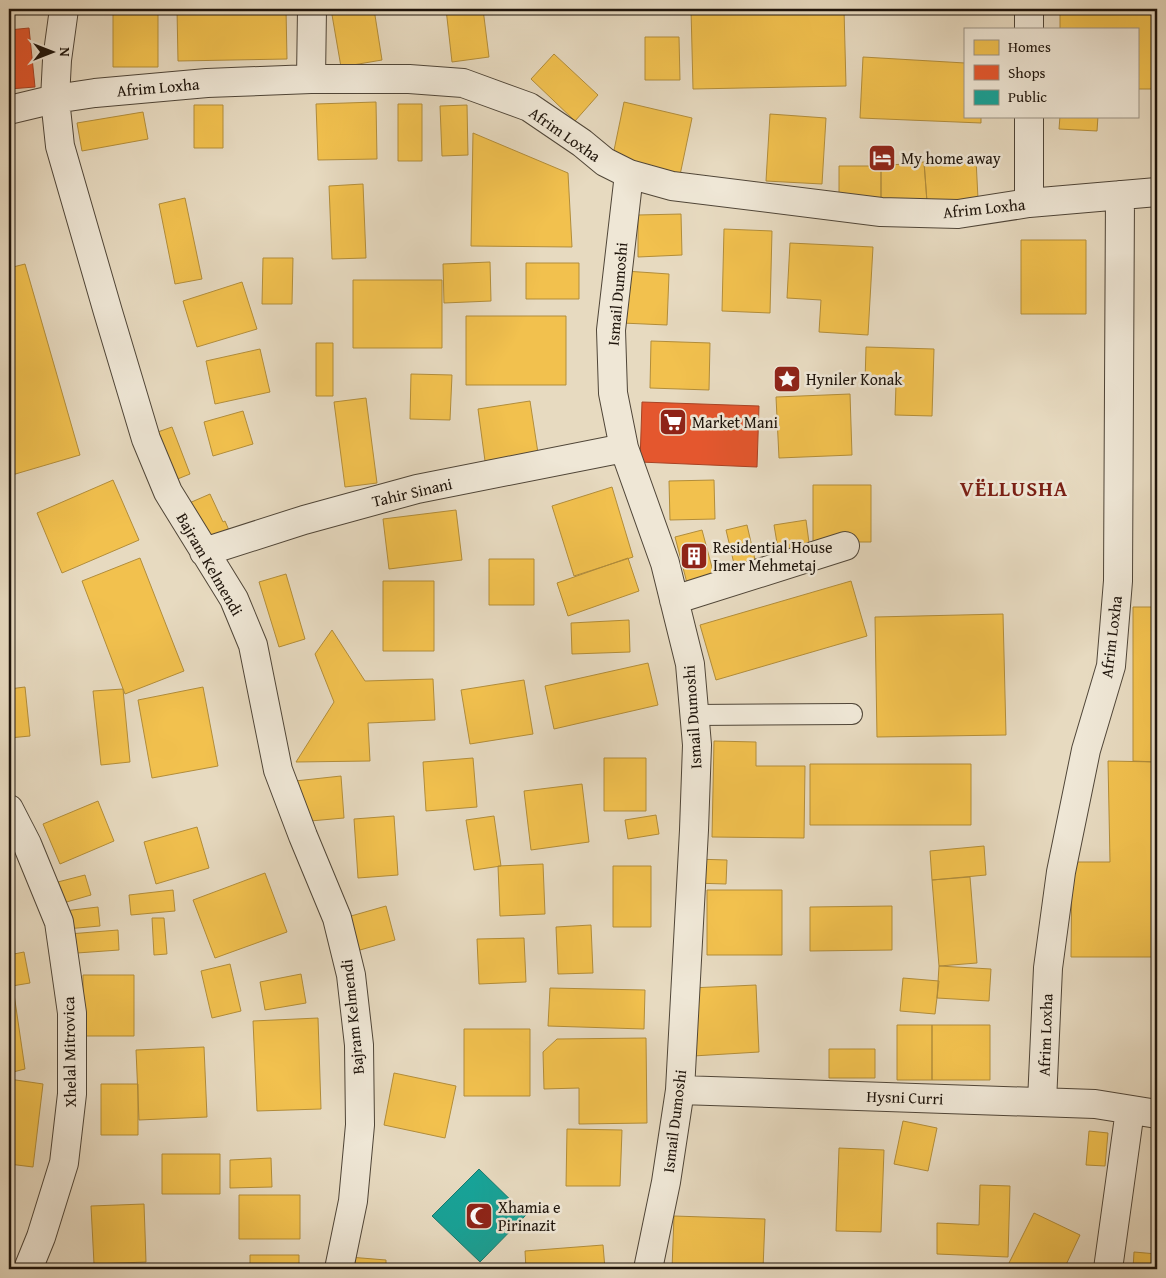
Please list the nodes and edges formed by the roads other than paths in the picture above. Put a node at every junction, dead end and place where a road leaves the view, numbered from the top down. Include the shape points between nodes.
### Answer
1 (64, 9) edge
2 (312, 9) edge
3 (1029, 9) edge
4 (1029, 28) edge
5 (311, 79) junction
6 (55, 99) junction
7 (9, 110) edge
8 (1029, 118) edge
9 (629, 174) junction
10 (1157, 192) edge
11 (1120, 195) junction
12 (1029, 203) junction
13 (624, 448) junction
14 (845, 546) dead end
15 (204, 552) junction
16 (674, 600) junction
17 (694, 714) junction
18 (852, 714) dead end
19 (9, 810) edge
20 (680, 1090) junction
21 (1042, 1102) junction
22 (1130, 1110) junction
23 (1157, 1114) edge
24 (28, 1269) edge
25 (339, 1269) edge
26 (648, 1269) edge
27 (1108, 1269) edge

1 - 6 street, Bajram Kelmendi
2 - 5 street
3 - 4 street
5 - 6 street, Afrim Loxha via 207,83
5 - 9 street, Afrim Loxha via 409,79 463,83 529,107 605,162
6 - 7 street, Afrim Loxha
6 - 15 street, Bajram Kelmendi via 60,146 146,439 168,492
8 - 12 street
9 - 12 street, Afrim Loxha via 672,186 881,212 958,214
9 - 13 street, Ismail Dumoshi via 611,330 613,393
10 - 11 street, Afrim Loxha
11 - 12 street, Afrim Loxha
11 - 21 street, Afrim Loxha via 1118,581 1111,666 1086,750 1061,872 1048,968
13 - 15 street, Tahir Sinani via 417,489
13 - 16 street, Ismail Dumoshi via 666,562
14 - 16 street
15 - 25 street, Bajram Kelmendi via 234,599 253,645 278,770 337,918 351,975 359,1045 360,1126 353,1201
16 - 17 street, Ismail Dumoshi via 690,664
17 - 18 lane
17 - 20 street, Ismail Dumoshi via 697,746 694,830
19 - 24 street, Xhelal Mitrovica via 27,844 59,922 72,1013 72,1094 64,1163 42,1236
20 - 21 street, Hysni Curri
20 - 26 street, Ismail Dumoshi
21 - 22 street, Hysni Curri via 1095,1104
22 - 23 street, Hysni Curri
22 - 27 street

